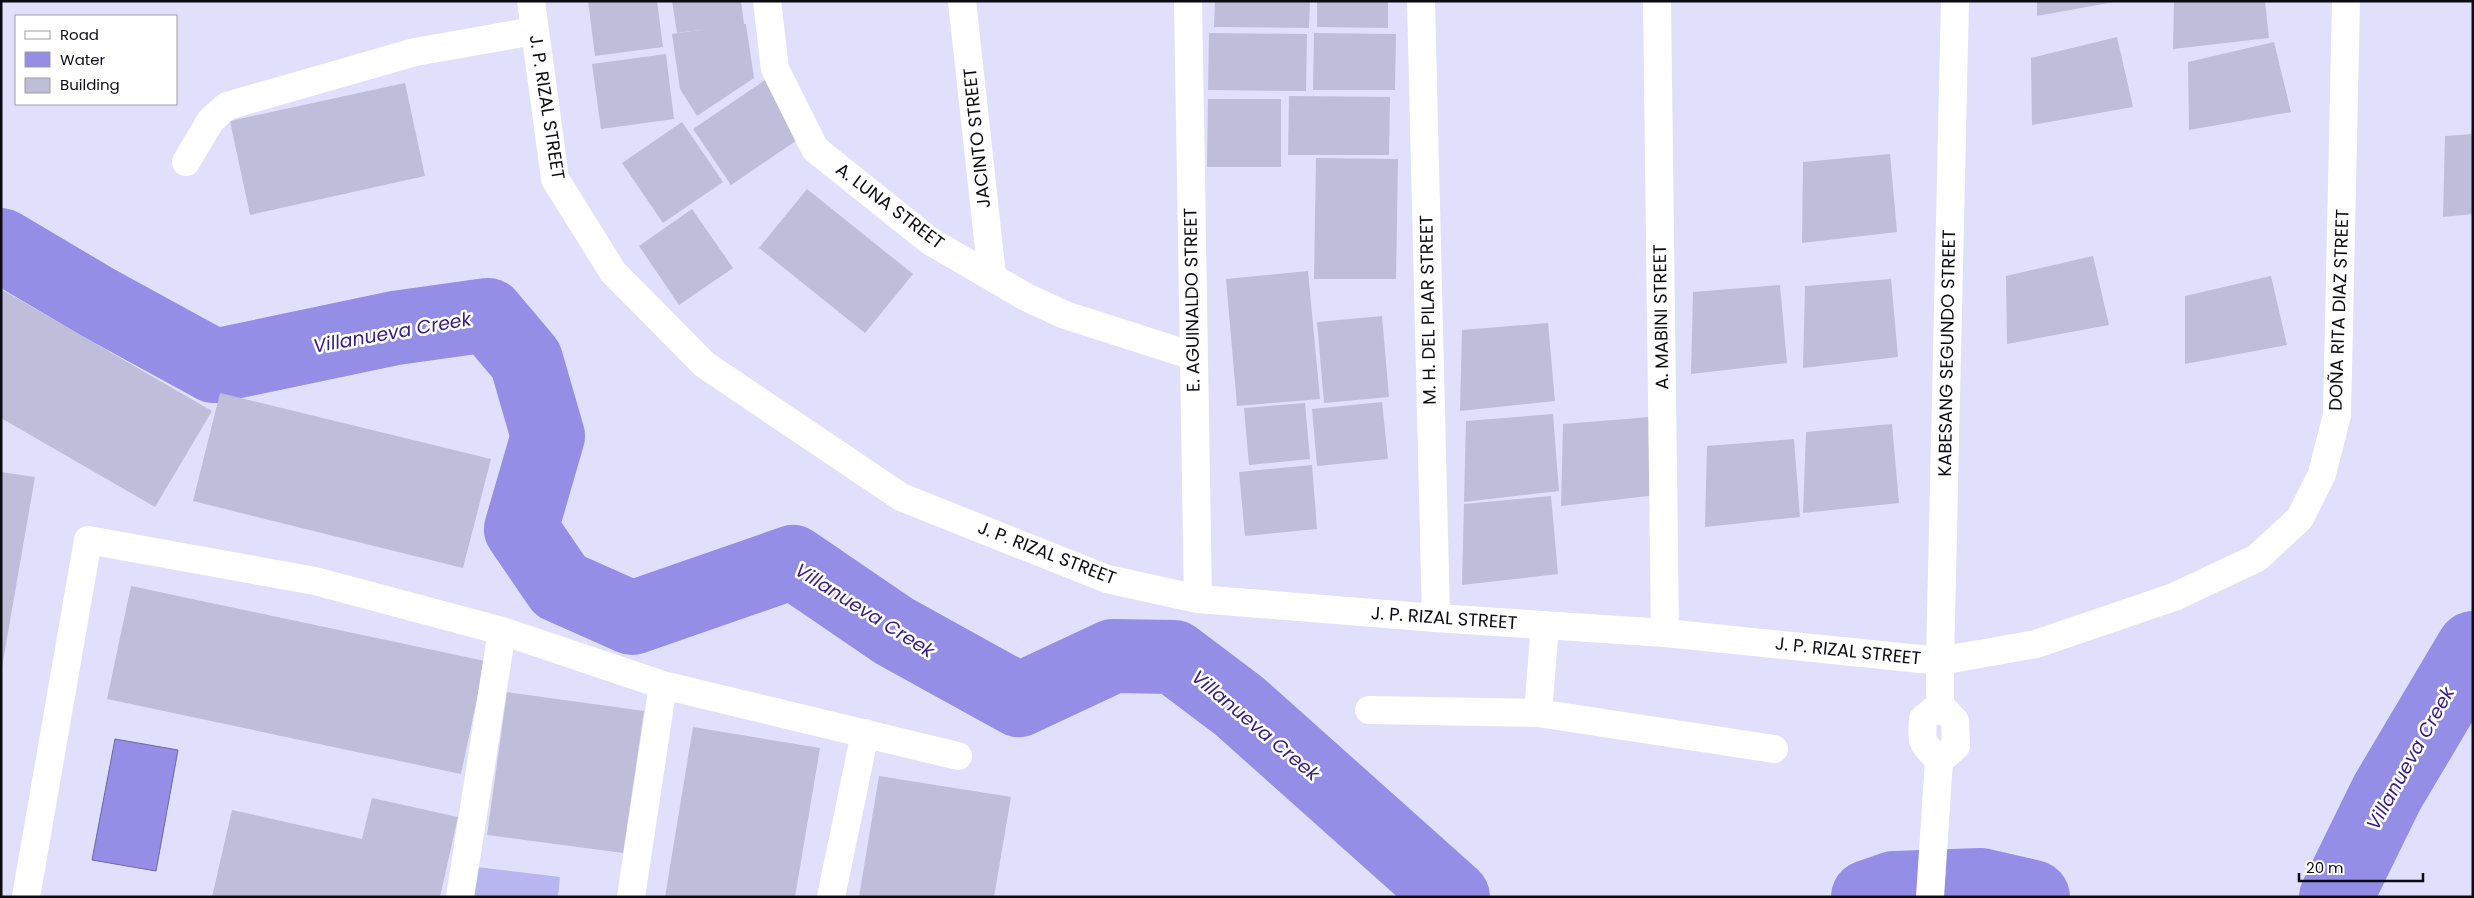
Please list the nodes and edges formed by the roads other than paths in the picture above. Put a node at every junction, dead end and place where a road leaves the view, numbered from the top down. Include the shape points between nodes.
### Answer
1 (531, 1) edge
2 (767, 1) edge
3 (962, 1) edge
4 (1188, 1) edge
5 (1421, 1) edge
6 (1657, 1) edge
7 (1954, 1) edge
8 (2346, 1) edge
9 (534, 31) junction
10 (186, 162) dead end
11 (992, 276) junction
12 (1193, 356) junction
13 (1198, 598) junction
14 (1436, 618) junction
15 (1546, 625) junction
16 (502, 632) junction
17 (1666, 633) junction
18 (1940, 661) junction
19 (663, 685) junction
20 (1369, 710) dead end
21 (1538, 714) junction
22 (865, 733) junction
23 (1774, 749) dead end
24 (958, 756) dead end
25 (26, 897) edge
26 (460, 897) edge
27 (631, 897) edge
28 (831, 897) edge
29 (1930, 897) edge

1 - 9 street, J. P. RIZAL STREET
2 - 11 street, A. LUNA STREET via 775,69 816,149 930,241
3 - 11 street, JACINTO STREET
4 - 12 street, E. AGUINALDO STREET
5 - 14 street, M. H. DEL PILAR STREET
6 - 17 street, A. MABINI STREET
7 - 18 street, KABESANG SEGUNDO STREET
8 - 18 street, DOÑA RITA DIAZ STREET via 2337,415 2322,474 2300,518 2257,558 2174,597 2036,644
9 - 10 street via 415,52 227,106 212,120
9 - 13 street, J. P. RIZAL STREET via 555,179 613,272 705,365 901,496 1107,579
11 - 12 street, A. LUNA STREET via 1065,316
12 - 13 street, E. AGUINALDO STREET
13 - 14 street, J. P. RIZAL STREET
14 - 15 street, J. P. RIZAL STREET
15 - 17 street, J. P. RIZAL STREET
15 - 21 street
16 - 19 street
16 - 25 street via 315,581 88,540
16 - 26 street
17 - 18 street, J. P. RIZAL STREET
18 - 29 street, KABESANG SEGUNDO STREET via 1940,705 1955,722 1956,746 1939,761
19 - 22 street
19 - 27 street
20 - 21 street
21 - 23 street
22 - 24 street
22 - 28 street

